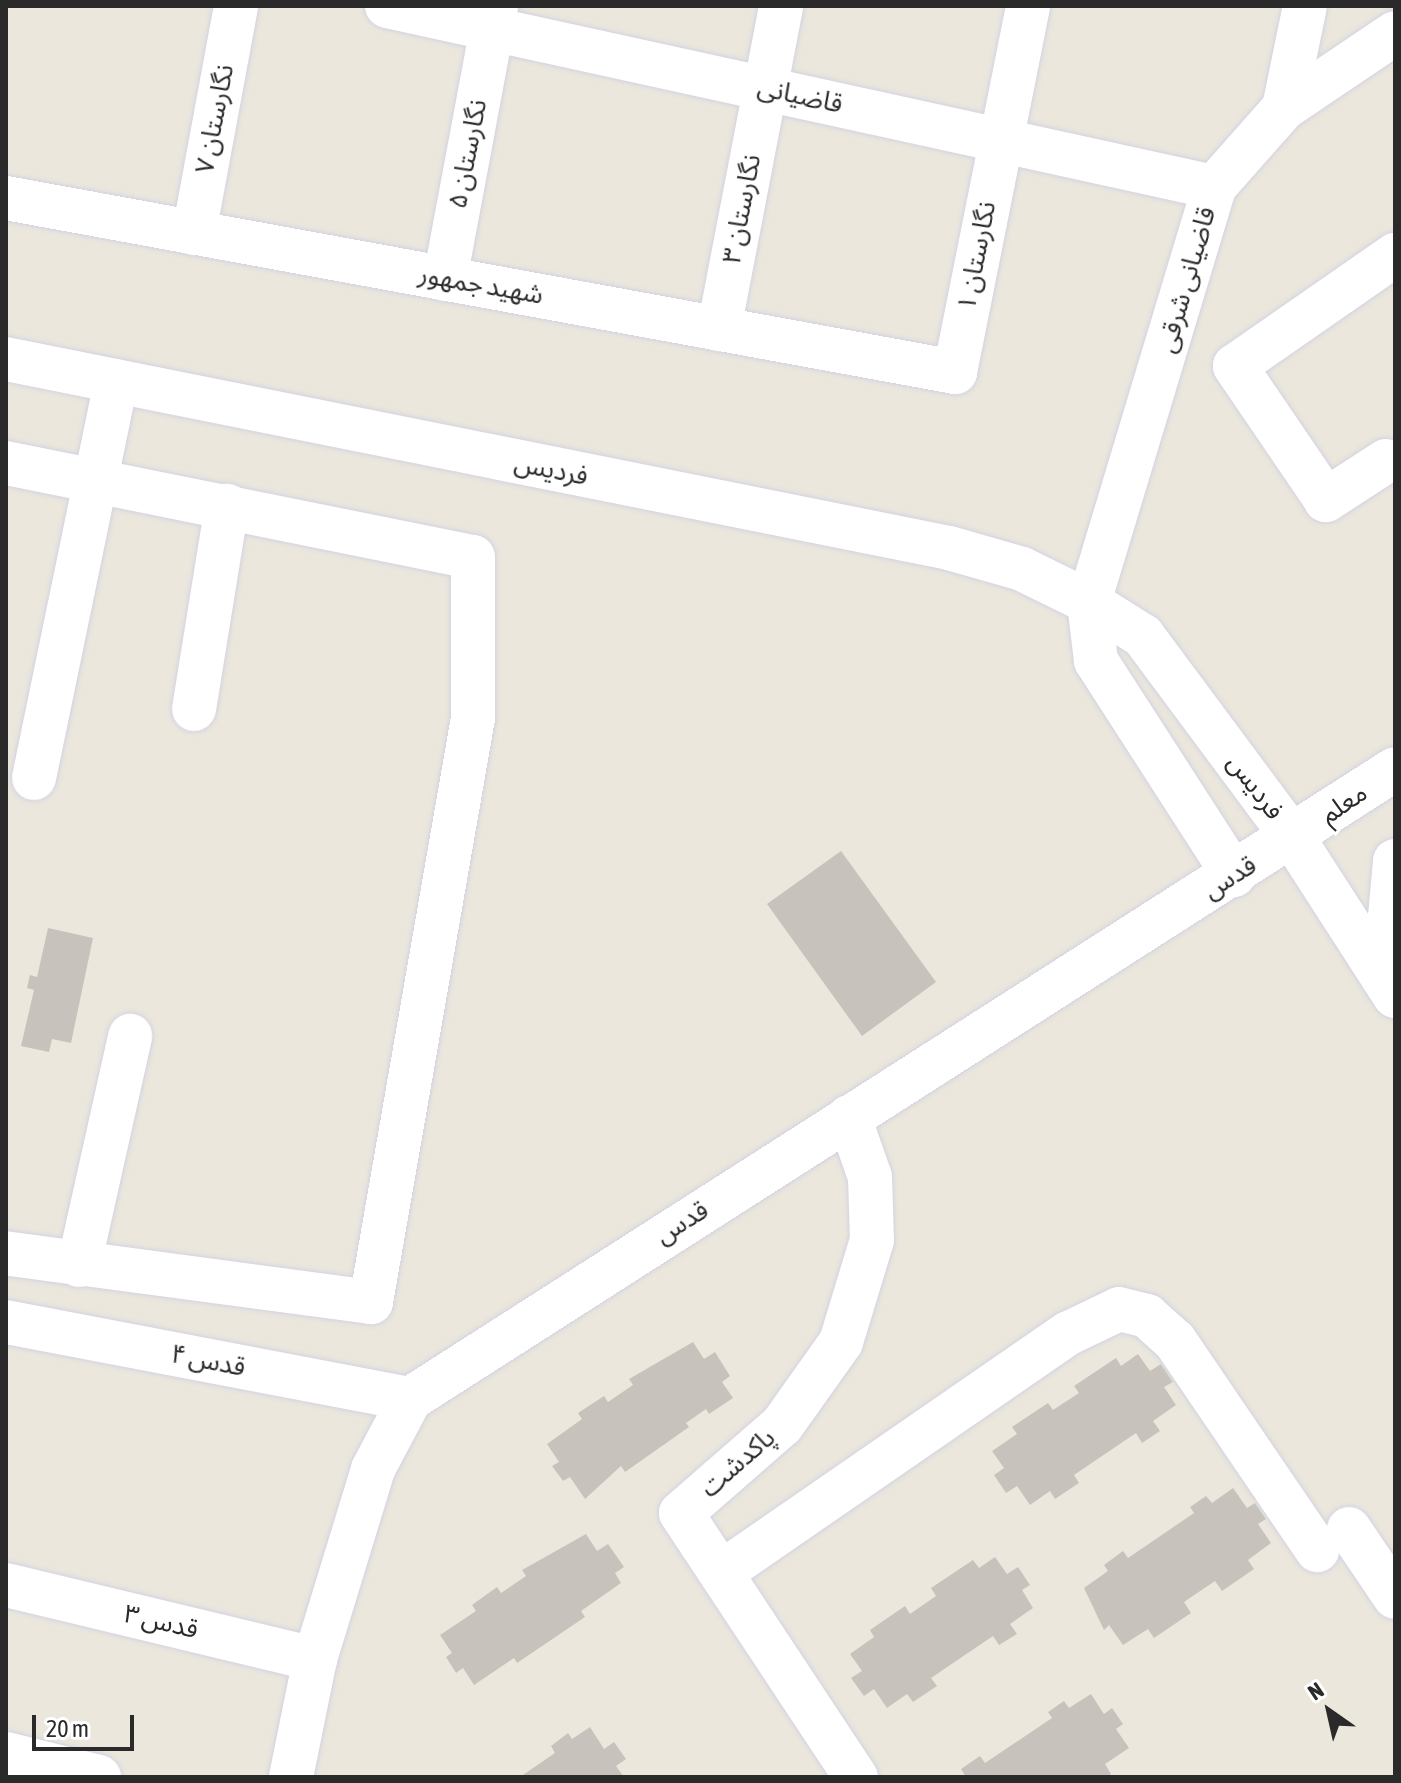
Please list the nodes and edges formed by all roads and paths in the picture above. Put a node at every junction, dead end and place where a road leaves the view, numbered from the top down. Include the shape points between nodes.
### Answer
1 (236, 6) edge
2 (387, 6) edge
3 (781, 6) edge
4 (1028, 6) edge
5 (1305, 6) edge
6 (494, 17) edge
7 (1395, 33) edge
8 (765, 89) junction
9 (1284, 108) junction
10 (999, 140) junction
11 (1214, 187) junction
12 (6, 198) edge
13 (194, 233) junction
14 (1395, 255) edge
15 (445, 279) junction
16 (719, 329) junction
17 (6, 359) edge
18 (955, 372) joint
19 (116, 381) junction
20 (1386, 461) dead end
21 (6, 463) edge
22 (94, 482) junction
23 (227, 506) junction
24 (1089, 602) junction
25 (194, 709) dead end
26 (1395, 769) edge
27 (34, 778) dead end
28 (1293, 838) junction
29 (1395, 861) edge
30 (1234, 875) junction
31 (1395, 956) edge
32 (1395, 996) edge
33 (130, 1036) dead end
34 (849, 1117) junction
35 (6, 1253) edge
36 (79, 1265) junction
37 (6, 1322) edge
38 (410, 1399) junction
39 (722, 1572) junction
40 (6, 1585) edge
41 (1395, 1597) edge
42 (315, 1659) junction
43 (6, 1754) edge
44 (99, 1777) edge
45 (291, 1777) edge
46 (856, 1777) edge

1 - 13 street, نگارستان ۷
2 - 6 street, قاضیانی
3 - 8 street, نگارستان ۳
4 - 10 street, نگارستان ۱
5 - 9 street
6 - 8 street, قاضیانی
6 - 15 street, نگارستان ۵
7 - 9 street, قاضیانی شرقی
8 - 10 street, قاضیانی
8 - 16 street, نگارستان ۳
9 - 11 street, قاضیانی شرقی
10 - 11 street, قاضیانی
10 - 18 street, نگارستان ۱
11 - 24 street, قاضیانی شرقی
12 - 13 street, شهید جمهور
13 - 15 street, شهید جمهور
14 - 20 street via 1235,366 1326,500
15 - 16 street, شهید جمهور
16 - 18 street, شهید جمهور
17 - 19 street, فردیس
19 - 22 street
19 - 24 street, فردیس via 949,548 1022,569
21 - 22 street
22 - 23 street
22 - 27 street
23 - 25 street
23 - 36 street via 473,557 473,718 371,1302
24 - 28 street, فردیس via 1143,636
24 - 30 street via 1096,661
26 - 28 street, معلم
28 - 30 street, قدس
28 - 32 street, فردیس
29 - 31 street via 1390,917
30 - 34 street, قدس
33 - 36 street
34 - 38 street, قدس
34 - 39 street, پاکدشت via 870,1177 872,1240 841,1342 782,1425 681,1513
35 - 36 street
37 - 38 street, قدس ۴
38 - 42 street, قدس via 373,1469
39 - 41 street via 1069,1333 1119,1309 1147,1316 1175,1341 1333,1540
39 - 46 street, پاکدشت
40 - 42 street, قدس ۳
42 - 45 street, قدس
43 - 44 street

